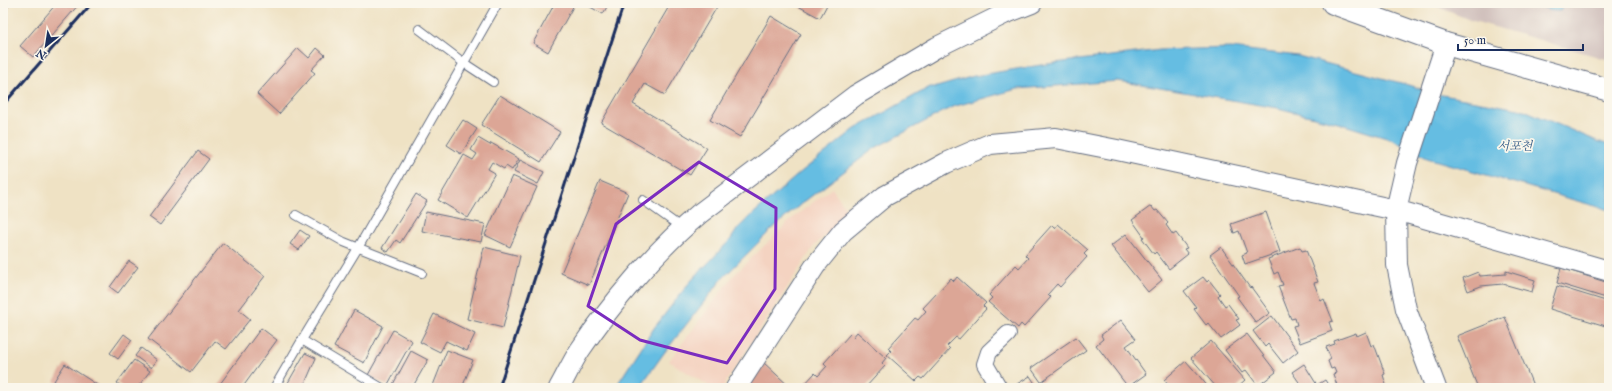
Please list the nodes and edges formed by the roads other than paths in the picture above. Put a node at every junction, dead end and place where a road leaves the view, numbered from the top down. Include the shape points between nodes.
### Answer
1 (498, 3) edge
2 (1032, 3) edge
3 (1333, 3) edge
4 (419, 29) dead end
5 (1446, 44) junction
6 (464, 63) junction
7 (493, 82) dead end
8 (1609, 90) edge
9 (643, 200) dead end
10 (1396, 210) junction
11 (296, 215) dead end
12 (682, 228) junction
13 (358, 248) junction
14 (1609, 271) edge
15 (422, 273) dead end
16 (1008, 334) dead end
17 (302, 340) junction
18 (274, 388) edge
19 (382, 388) edge
20 (559, 388) edge
21 (736, 388) edge
22 (999, 388) edge
23 (1436, 388) edge

1 - 6 lane
2 - 12 street via 937,47 856,95
3 - 5 main road
4 - 6 lane
5 - 8 main road
5 - 10 street via 1407,163
6 - 7 lane
6 - 13 lane
9 - 12 lane
10 - 14 street
10 - 21 street via 1056,138 990,144 946,163 885,196 843,232 815,266
10 - 23 street via 1397,265 1406,309
11 - 13 lane
12 - 20 street via 610,309 579,352
13 - 15 lane
13 - 17 lane
16 - 22 street via 989,352 985,364
17 - 18 lane
17 - 19 lane

